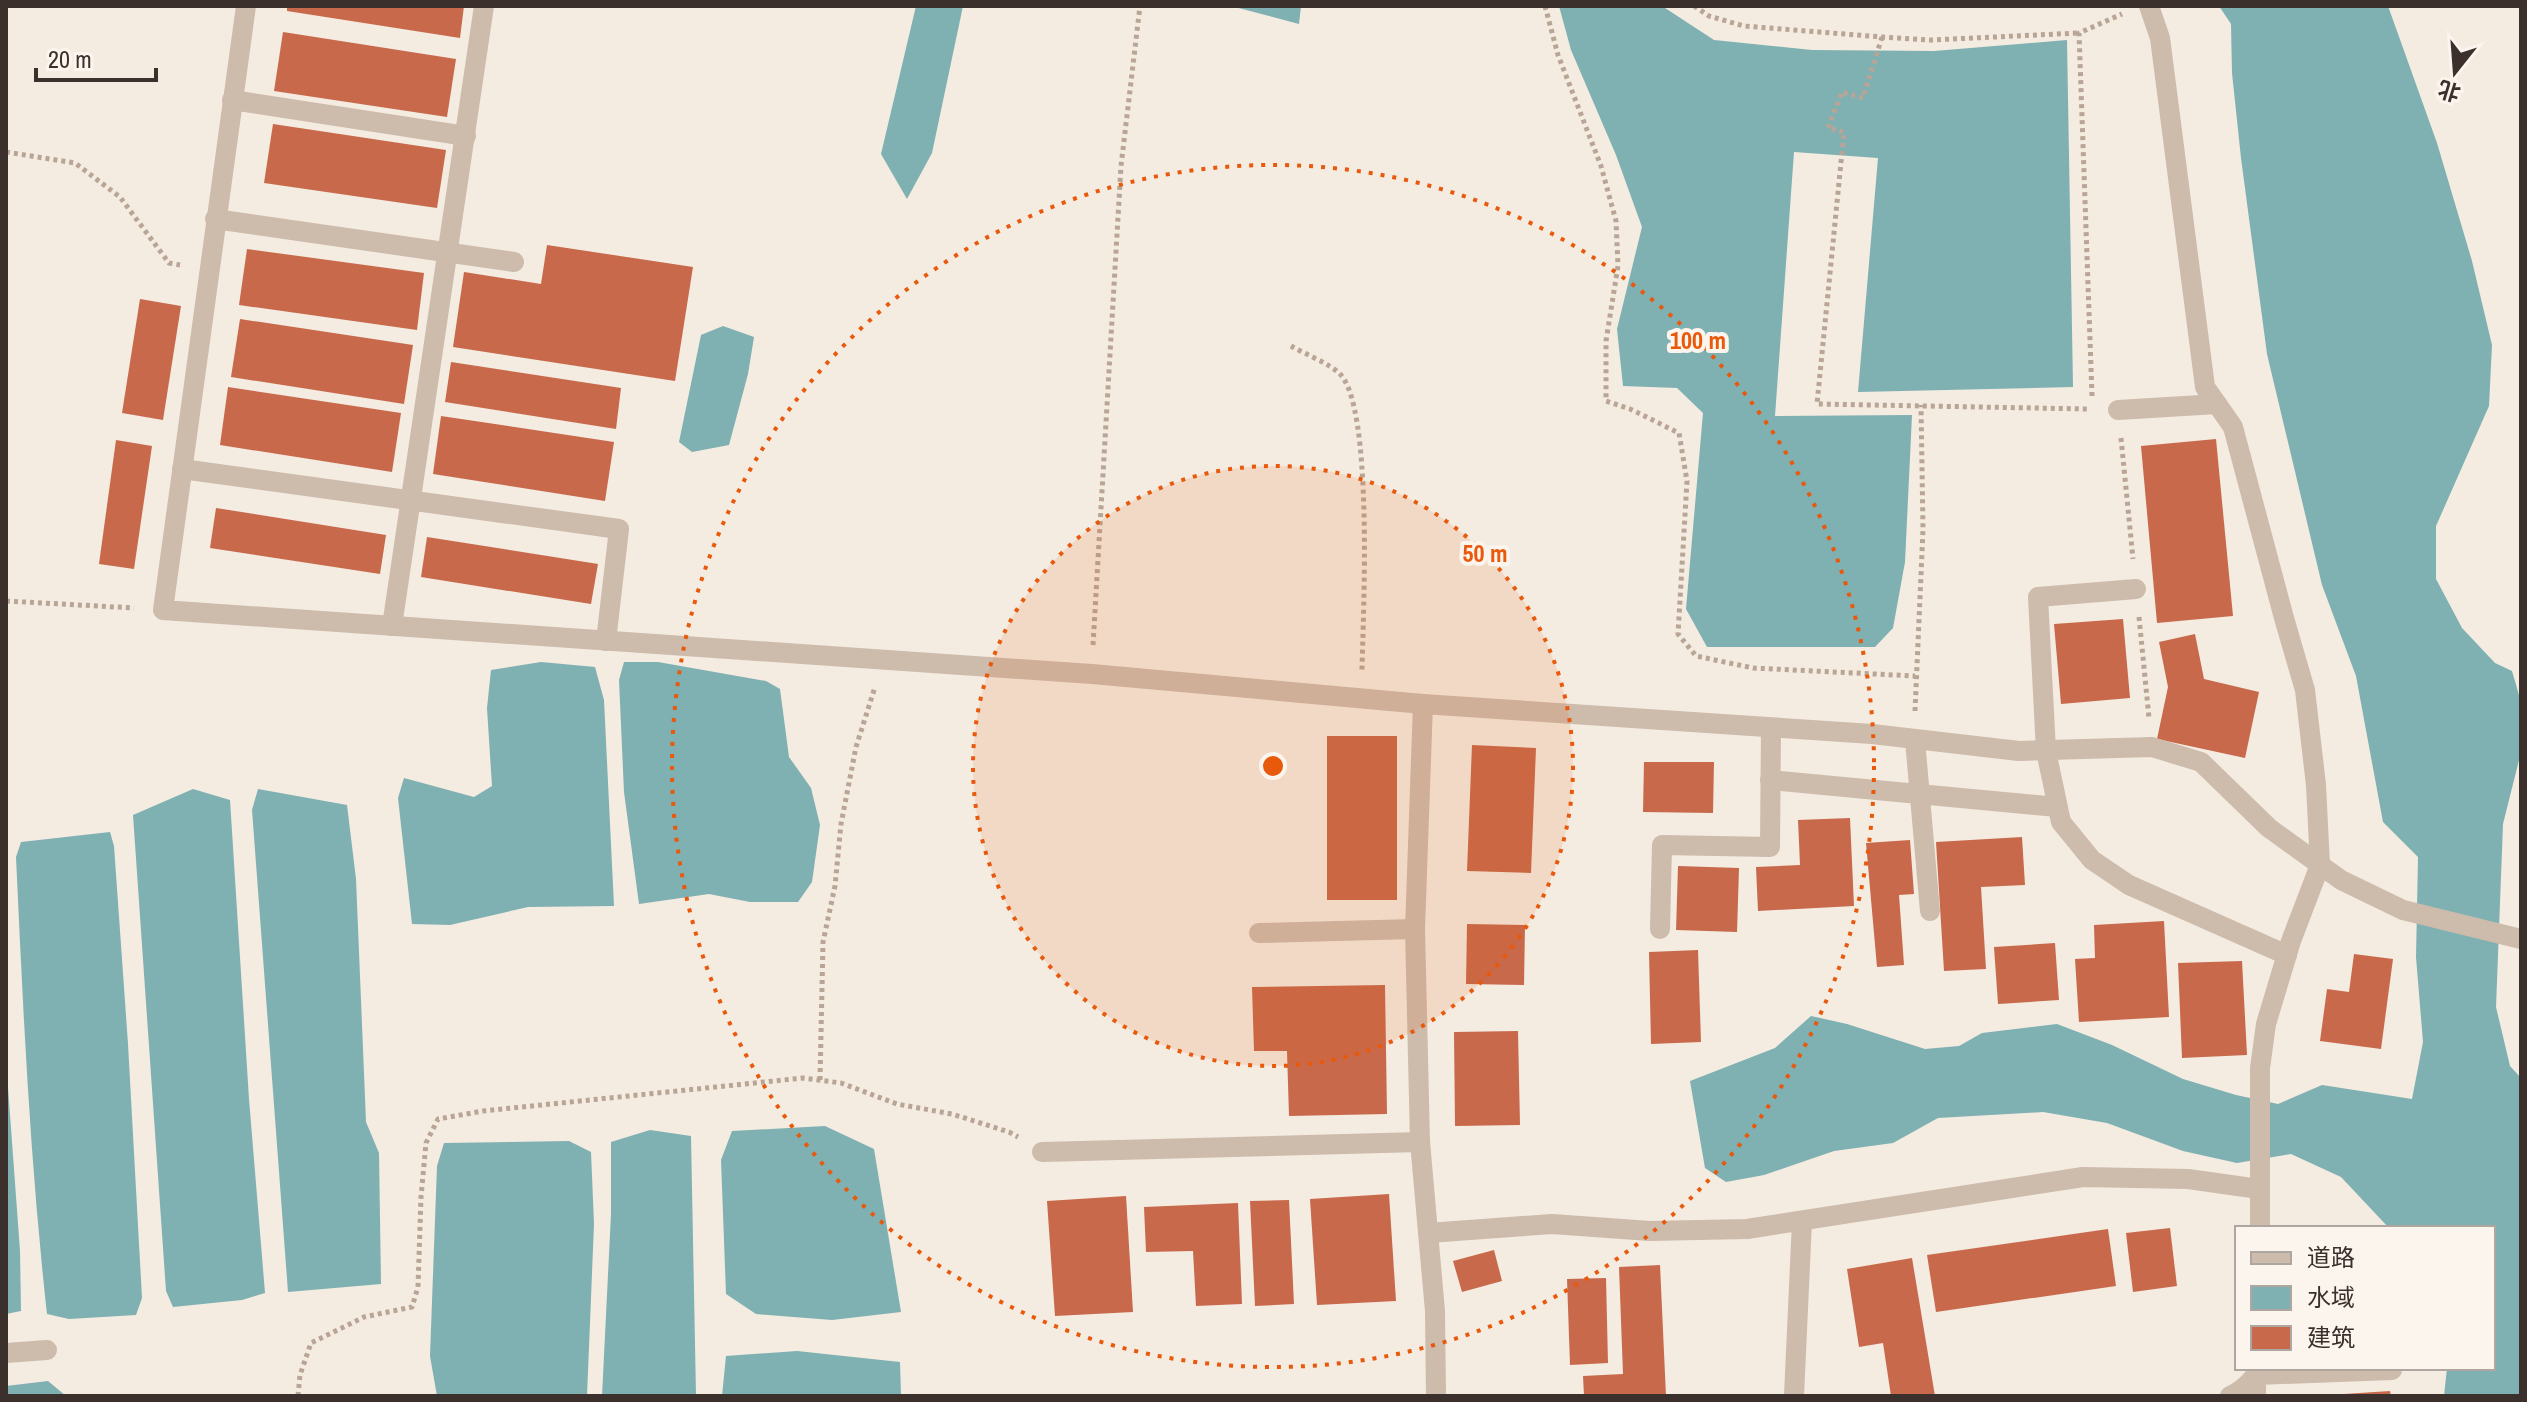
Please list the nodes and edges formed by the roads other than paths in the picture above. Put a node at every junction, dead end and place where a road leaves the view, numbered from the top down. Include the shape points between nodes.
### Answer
1 (246, 6) edge
2 (484, 6) edge
3 (2149, 6) edge
4 (232, 100) junction
5 (466, 136) junction
6 (215, 219) junction
7 (449, 252) junction
8 (514, 262) dead end
9 (2217, 404) junction
10 (2118, 410) dead end
11 (182, 469) junction
12 (411, 501) junction
13 (2136, 589) dead end
14 (392, 626) junction
15 (606, 641) junction
16 (1423, 704) junction
17 (1771, 728) junction
18 (1915, 740) junction
19 (2046, 751) junction
20 (1770, 780) junction
21 (1920, 794) junction
22 (2057, 807) junction
23 (2320, 865) junction
24 (1930, 911) dead end
25 (1415, 929) junction
26 (1660, 929) dead end
27 (1259, 933) dead end
28 (2517, 938) edge
29 (2287, 955) junction
30 (1420, 1142) junction
31 (1042, 1152) road end
32 (2259, 1179) junction
33 (1802, 1221) junction
34 (2260, 1226) edge
35 (1428, 1233) junction
36 (47, 1350) dead end
37 (6, 1353) edge
38 (2392, 1370) dead end
39 (2257, 1371) edge
40 (1436, 1396) edge
41 (1794, 1396) edge
42 (2230, 1396) edge
43 (2256, 1396) edge

1 - 4 street
2 - 5 street
3 - 9 street via 2160,38 2205,387
4 - 5 street
4 - 6 street
5 - 7 street
6 - 7 street
6 - 11 street
7 - 8 street
7 - 12 street
9 - 10 street
9 - 23 street via 2233,427 2305,690
11 - 12 street
11 - 14 street via 163,610
12 - 14 street
12 - 15 street via 619,529
13 - 19 street via 2038,597
14 - 15 street
15 - 16 street via 1092,674
16 - 17 street
16 - 25 street
17 - 18 street
17 - 20 street
18 - 19 street
18 - 21 street
19 - 22 street
19 - 23 street via 2152,747 2201,762 2269,828
20 - 21 street
20 - 26 street via 1770,847 1662,845
21 - 22 street
21 - 24 street
22 - 29 street via 2061,822 2092,860 2129,885
23 - 28 street via 2403,910
23 - 29 street
25 - 27 street
25 - 30 street
29 - 32 street via 2266,1024 2260,1068
30 - 31 street
30 - 35 street
32 - 33 street via 2083,1177
32 - 34 street
33 - 35 street via 1747,1229 1650,1231 1552,1224
33 - 41 street
35 - 40 street
36 - 37 street
38 - 39 street
39 - 42 street
39 - 43 street

